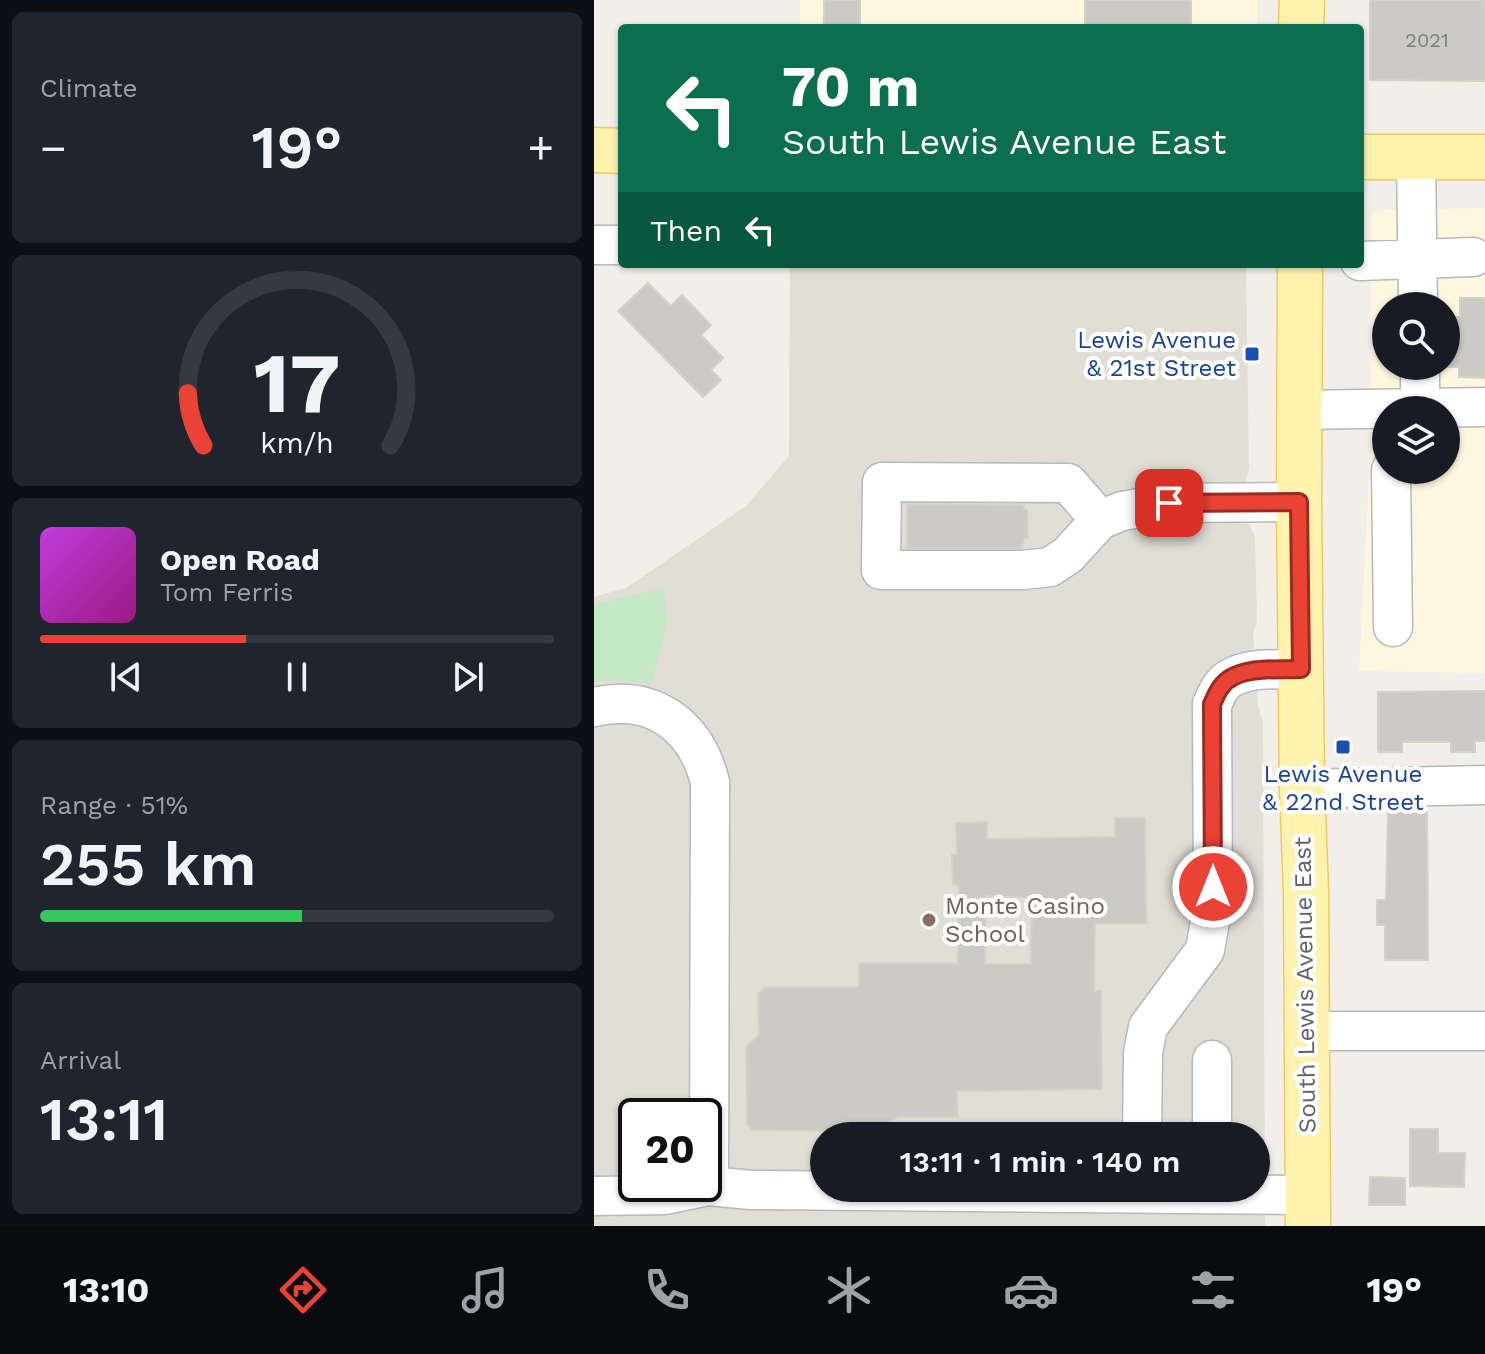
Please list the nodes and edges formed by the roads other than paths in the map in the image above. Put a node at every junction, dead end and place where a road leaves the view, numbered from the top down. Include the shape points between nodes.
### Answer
1 (1302, 0) edge
2 (1301, 24) edge
3 (594, 150) edge
4 (618, 151) edge
5 (1364, 157) edge
6 (1416, 157) junction
7 (1485, 157) edge
8 (594, 245) edge
9 (618, 245) edge
10 (1473, 257) dead end
11 (1417, 259) junction
12 (1364, 261) edge
13 (1300, 268) edge
14 (1418, 292) edge
15 (1485, 407) edge
16 (1460, 408) edge
17 (1372, 409) edge
18 (1300, 410) junction
19 (1391, 484) edge
20 (1299, 502) junction
21 (1100, 520) junction
22 (1393, 627) dead end
23 (1301, 669) junction
24 (594, 707) edge
25 (1485, 785) edge
26 (1302, 789) junction
27 (1307, 1031) junction
28 (1485, 1031) edge
29 (1212, 1060) dead end
30 (709, 1098) edge
31 (1142, 1122) edge
32 (1212, 1122) edge
33 (722, 1187) edge
34 (810, 1190) edge
35 (594, 1196) edge
36 (618, 1196) edge
37 (1263, 1202) edge
38 (1308, 1211) edge

1 - 2 main road
3 - 4 main road
5 - 6 main road
6 - 7 main road
6 - 11 street
8 - 9 street
10 - 11 street
11 - 12 street
11 - 14 street
13 - 18 main road, South Lewis Avenue East
15 - 16 street
17 - 18 street
18 - 20 main road, South Lewis Avenue East
19 - 22 street
20 - 21 street via 1169,503
20 - 23 main road, South Lewis Avenue East
21 - 21 street via 1050,567 881,570 882,482 1068,483
23 - 26 main road, South Lewis Avenue East
23 - 31 street via 1238,675 1222,684 1212,704 1213,905 1205,950 1148,1027
24 - 30 street via 640,706 669,717 704,759 710,782
25 - 26 street
26 - 27 main road, South Lewis Avenue East
27 - 28 street
27 - 38 main road, South Lewis Avenue East
29 - 32 street
33 - 34 street
35 - 36 street
37 - 38 street

